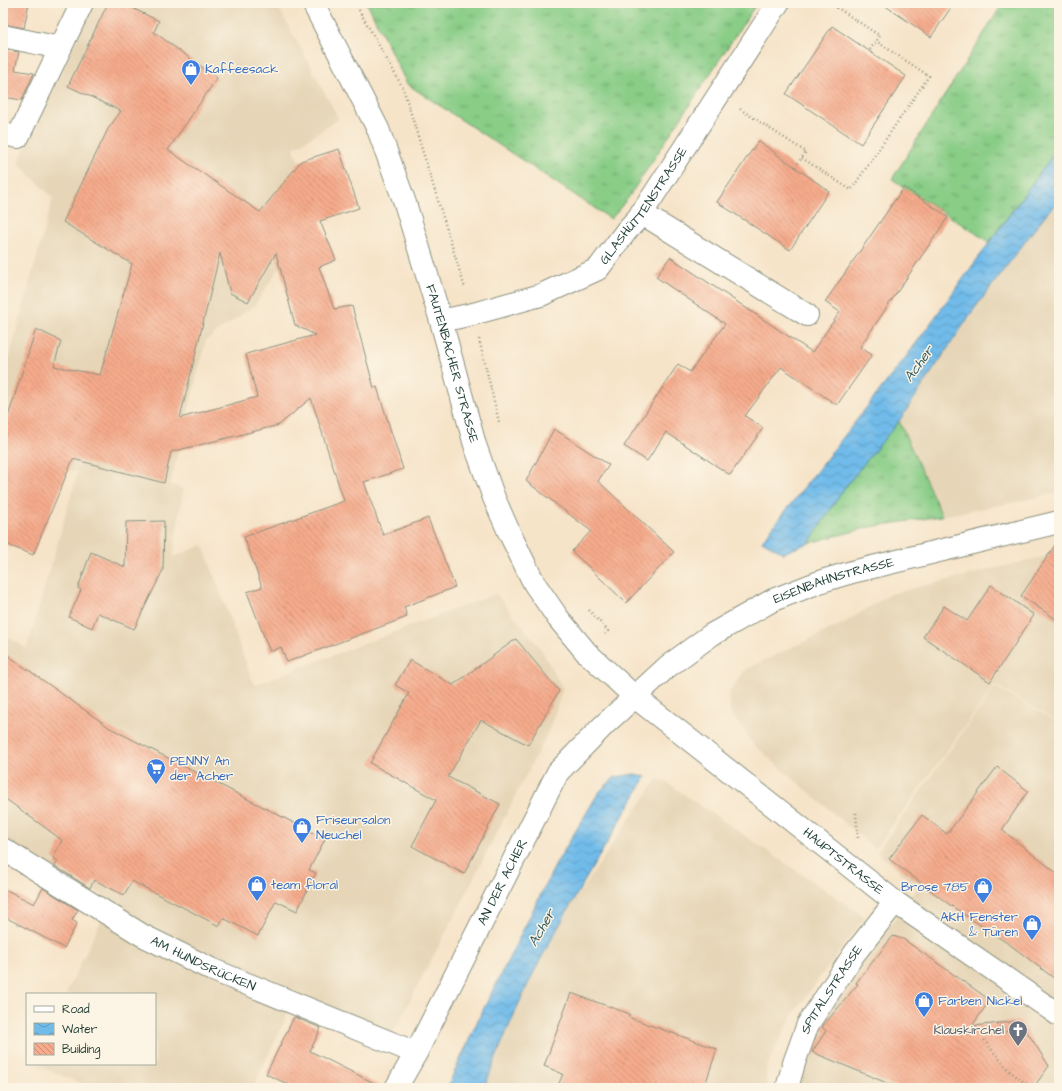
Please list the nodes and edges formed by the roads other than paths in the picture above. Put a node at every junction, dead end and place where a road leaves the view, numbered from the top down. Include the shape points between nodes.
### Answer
1 (82, 3) edge
2 (314, 3) edge
3 (778, 3) edge
4 (3, 36) edge
5 (60, 48) junction
6 (10, 136) edge
7 (641, 213) junction
8 (807, 315) dead end
9 (441, 321) junction
10 (1059, 522) edge
11 (635, 697) junction
12 (3, 849) edge
13 (895, 902) junction
14 (1059, 1015) edge
15 (416, 1053) junction
16 (396, 1088) edge
17 (787, 1088) edge

1 - 5 street
2 - 9 street, FAUTENBACHER STRASSE via 378,129 405,203
3 - 7 street, GLASHÜTTENSTRASSE
4 - 5 street
5 - 6 street
7 - 8 street
7 - 9 street, GLASHÜTTENSTRASSE via 598,269 541,295
9 - 11 street, FAUTENBACHER STRASSE via 475,445 491,491 534,583 586,652
10 - 11 street, EISENBAHNSTRASSE via 852,572 773,600 711,635 667,667
11 - 13 street, HAUPTSTRASSE
11 - 15 street, AN DER ACHER via 558,772
12 - 15 street, AM HUNDSRÜCKEN via 142,935 213,970
13 - 14 street, HAUPTSTRASSE
13 - 17 street, SPITALSTRASSE via 854,954 808,1024
15 - 16 street, AN DER ACHER

